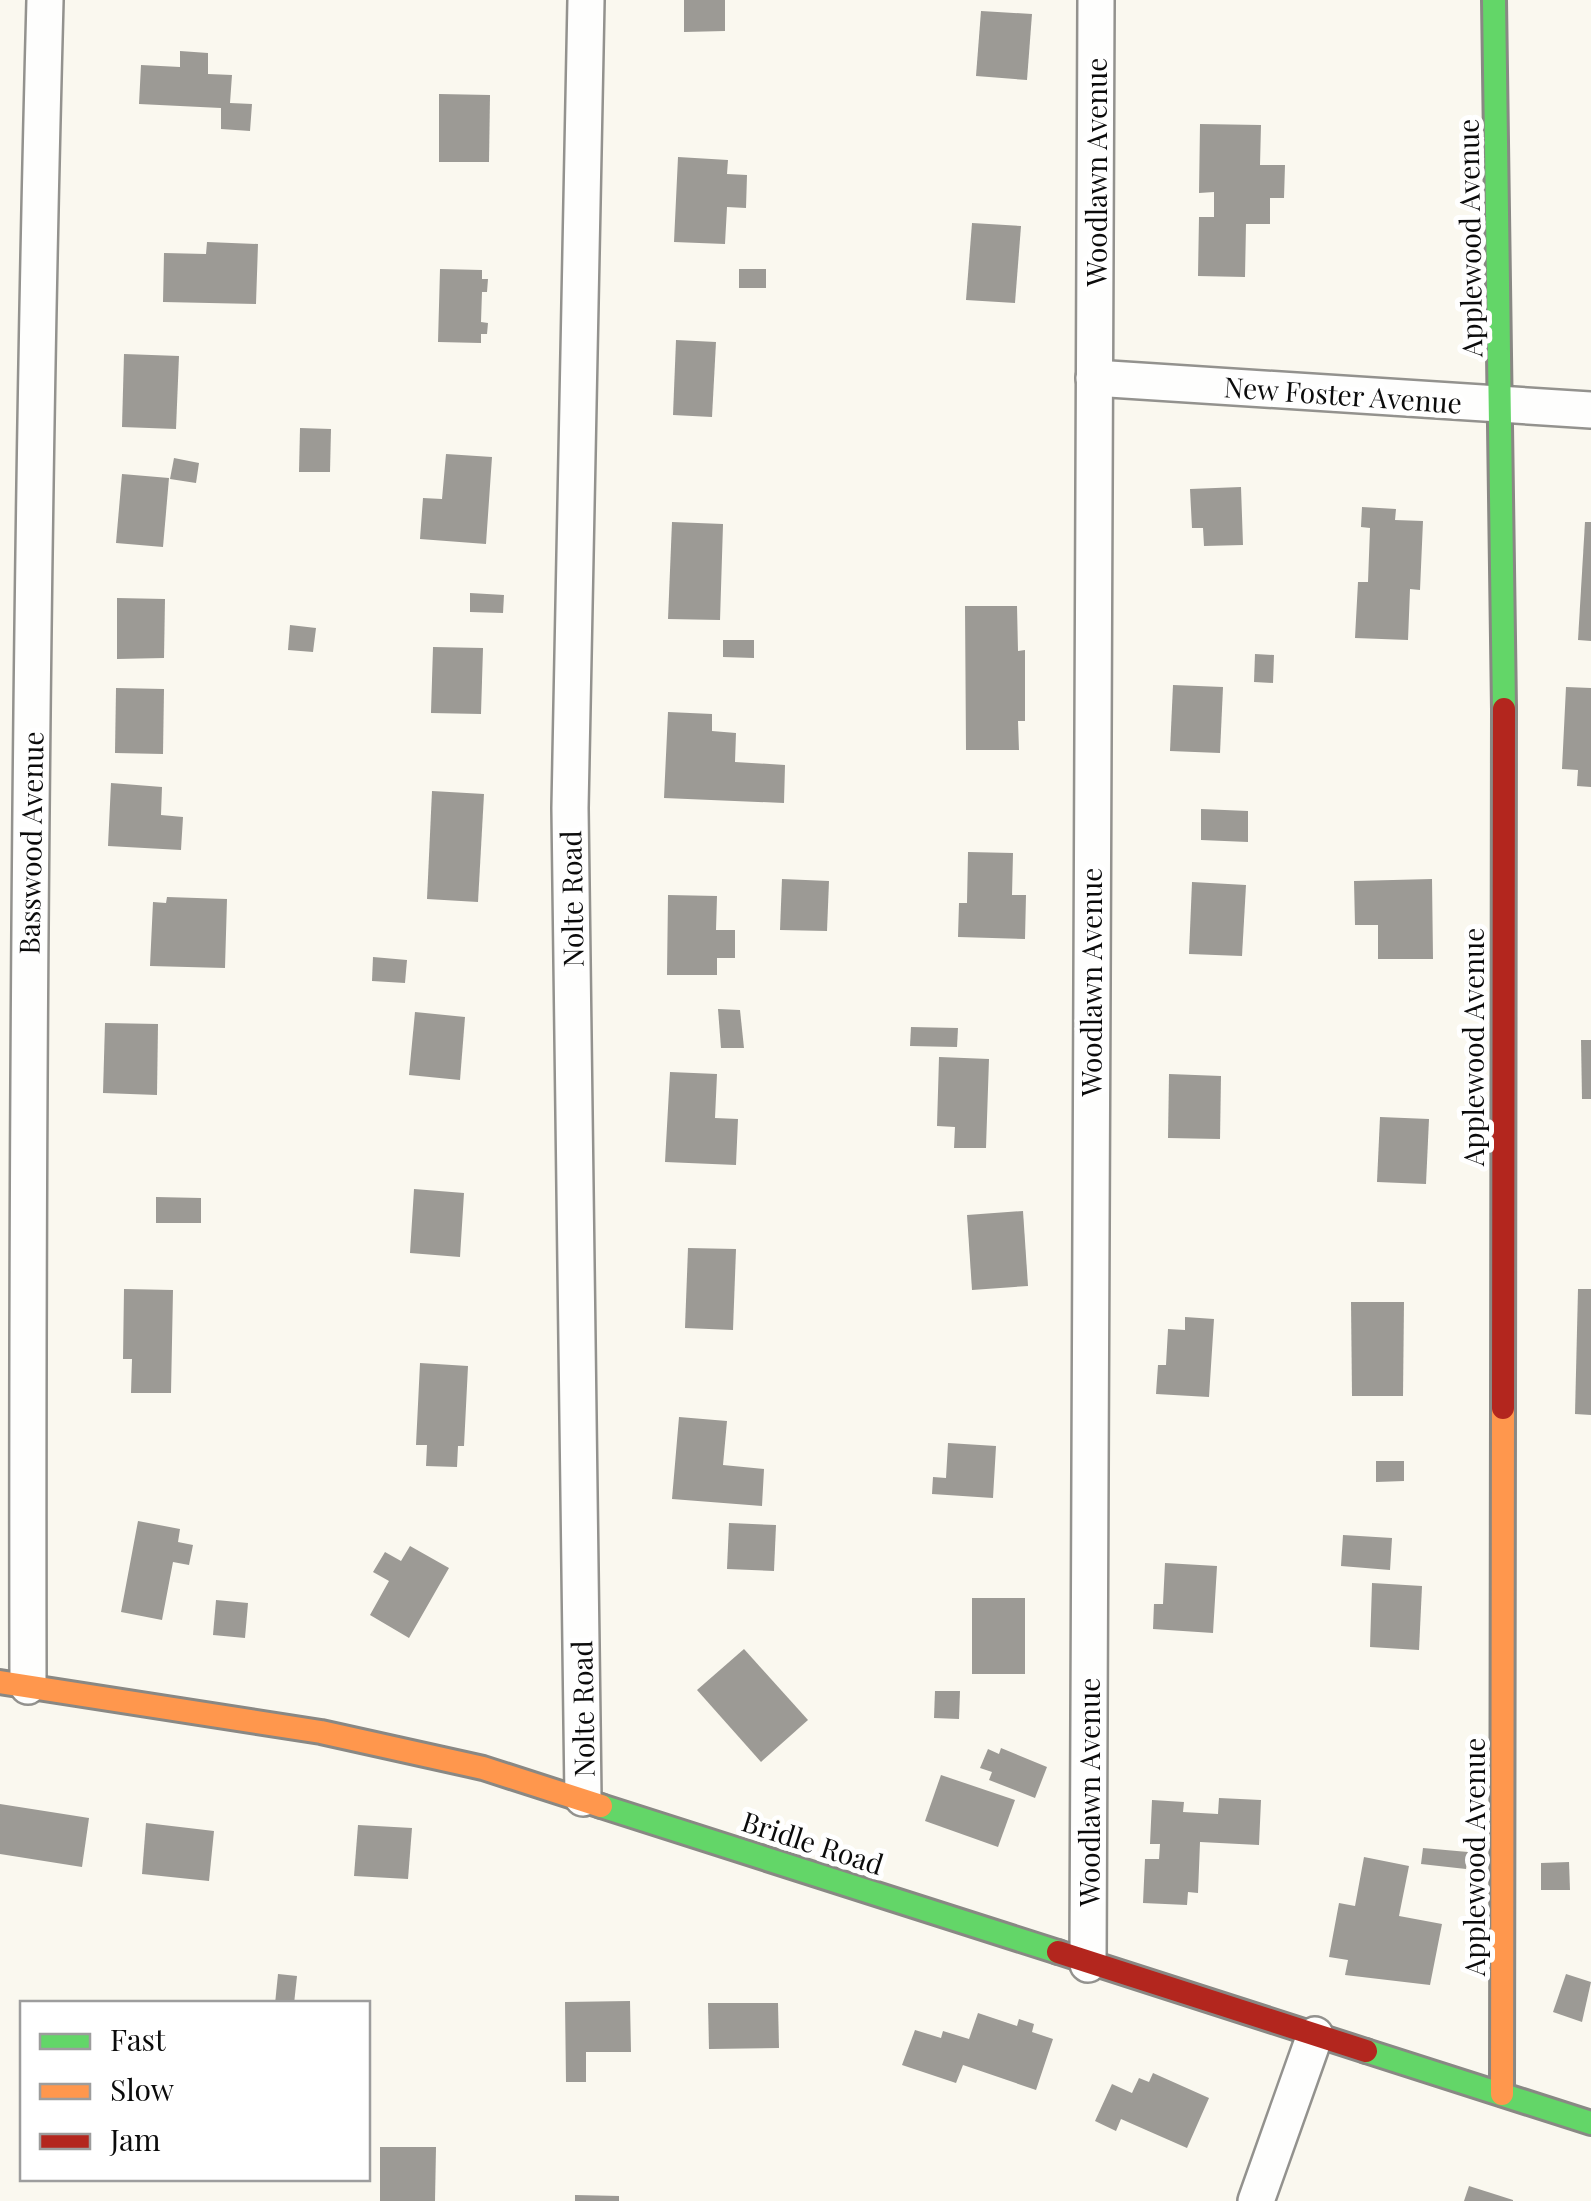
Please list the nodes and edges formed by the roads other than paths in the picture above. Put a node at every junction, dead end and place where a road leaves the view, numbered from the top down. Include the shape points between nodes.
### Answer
1 (45, 0) edge
2 (586, 0) edge
3 (1096, 0) edge
4 (1494, 0) edge
5 (1094, 378) junction
6 (1502, 404) junction
7 (1591, 410) edge
8 (14, 1684) edge
9 (584, 1798) junction
10 (1088, 1964) junction
11 (1315, 2036) junction
12 (1502, 2094) junction
13 (1591, 2123) edge
14 (1256, 2201) edge

1 - 8 street, Basswood Avenue
2 - 9 street, Nolte Road via 570,808
3 - 5 street, Woodlawn Avenue
4 - 6 street, Applewood Avenue
5 - 6 street, New Foster Avenue
5 - 10 street, Woodlawn Avenue
6 - 7 street, New Foster Avenue
6 - 12 street, Applewood Avenue
8 - 9 street, Bridle Road via 321,1732
9 - 10 street, Bridle Road
10 - 11 street, Bridle Road
11 - 12 street, Bridle Road
11 - 14 street
12 - 13 street, Bridle Road

